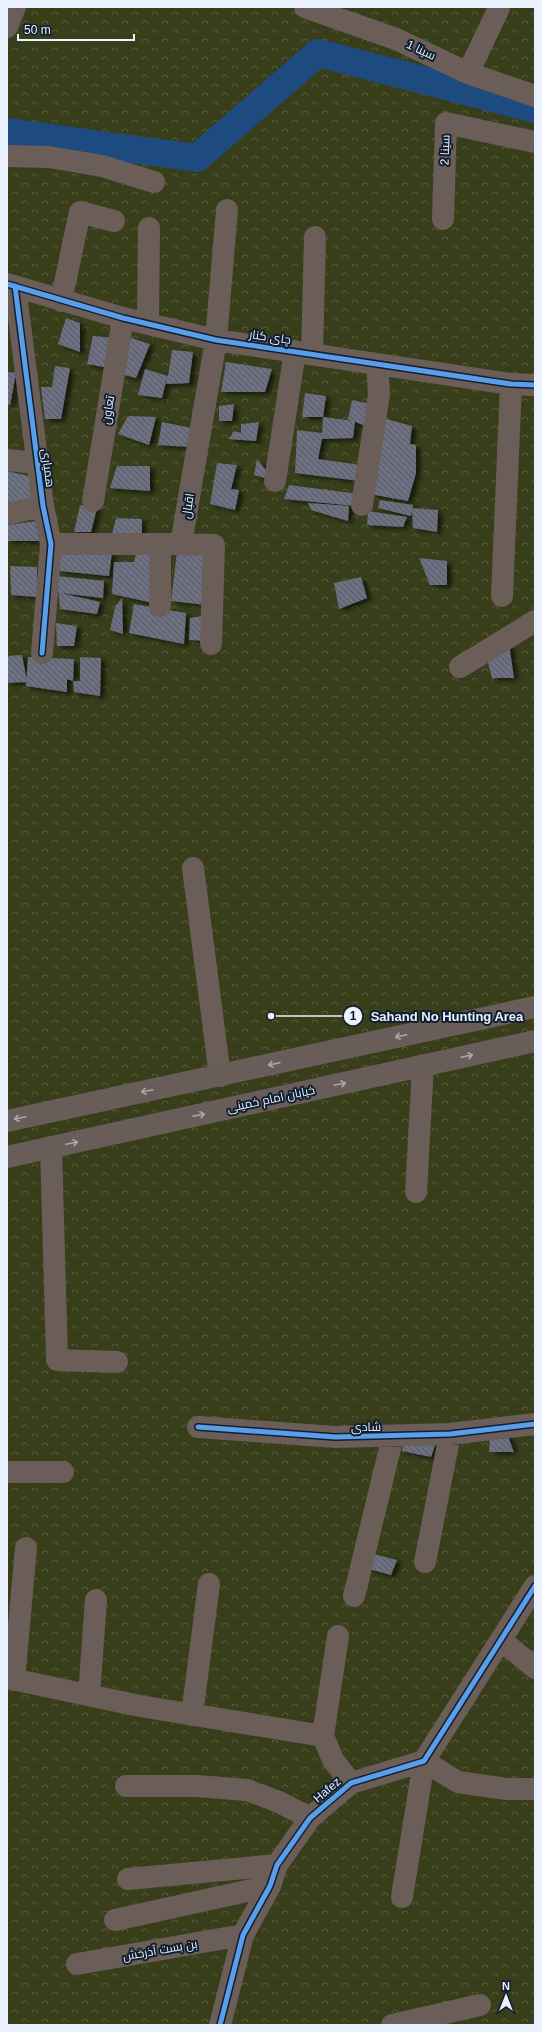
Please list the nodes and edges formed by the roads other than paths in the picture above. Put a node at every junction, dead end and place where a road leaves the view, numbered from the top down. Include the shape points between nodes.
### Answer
1 (15, 7) edge
2 (305, 7) edge
3 (499, 8) dead end
4 (7, 26) edge
5 (468, 72) junction
6 (535, 96) edge
7 (535, 142) edge
8 (7, 156) edge
9 (154, 182) dead end
10 (228, 210) dead end
11 (443, 219) dead end
12 (114, 221) dead end
13 (149, 228) dead end
14 (314, 237) dead end
15 (11, 285) edge
16 (61, 301) junction
17 (123, 318) junction
18 (148, 324) junction
19 (216, 340) junction
20 (303, 352) junction
21 (377, 364) junction
22 (511, 384) junction
23 (535, 385) edge
24 (7, 460) edge
25 (37, 463) junction
26 (275, 481) dead end
27 (93, 501) dead end
28 (362, 505) dead end
29 (43, 506) junction
30 (7, 514) edge
31 (51, 544) junction
32 (160, 544) junction
33 (181, 544) junction
34 (502, 596) dead end
35 (160, 606) dead end
36 (535, 621) edge
37 (211, 644) dead end
38 (42, 653) dead end
39 (460, 667) dead end
40 (193, 868) dead end
41 (535, 1007) edge
42 (535, 1041) edge
43 (423, 1066) junction
44 (220, 1076) junction
45 (7, 1121) edge
46 (51, 1147) junction
47 (7, 1157) edge
48 (416, 1192) dead end
49 (117, 1362) dead end
50 (535, 1424) edge
51 (198, 1427) dead end
52 (450, 1434) junction
53 (393, 1436) junction
54 (7, 1472) edge
55 (63, 1472) dead end
56 (26, 1548) dead end
57 (425, 1562) dead end
58 (209, 1584) dead end
59 (535, 1586) edge
60 (354, 1596) dead end
61 (96, 1600) dead end
62 (338, 1636) dead end
63 (501, 1640) junction
64 (535, 1668) edge
65 (10, 1679) edge
66 (89, 1695) junction
67 (192, 1715) junction
68 (323, 1736) junction
69 (424, 1762) junction
70 (351, 1783) junction
71 (126, 1786) dead end
72 (535, 1789) edge
73 (310, 1818) junction
74 (277, 1865) junction
75 (128, 1879) dead end
76 (270, 1886) junction
77 (402, 1897) dead end
78 (116, 1920) dead end
79 (243, 1935) junction
80 (77, 1964) dead end
81 (480, 2005) dead end
82 (220, 2025) edge
83 (392, 2025) edge

1 - 4 street
2 - 5 street, سینا 1 via 396,39
3 - 5 street
5 - 6 street, سینا 1
7 - 11 street, سینا 2 via 446,123
8 - 9 street via 49,157 102,166
10 - 19 street, اقبال
12 - 16 street via 80,212
13 - 18 street
14 - 20 street
15 - 16 street, چای کنار
15 - 25 street, همیاری
16 - 17 street, چای کنار
17 - 18 street, چای کنار
17 - 27 street, تعاون
18 - 19 street, چای کنار
19 - 20 street, چای کنار
19 - 33 street, اقبال
20 - 21 street, چای کنار
20 - 26 street
21 - 22 street, چای کنار
21 - 28 street via 379,394
22 - 23 street, چای کنار
22 - 34 street
24 - 25 street
25 - 29 street, همیاری
29 - 30 street
29 - 31 street, همیاری
31 - 32 street
31 - 38 street, همیاری
32 - 33 street
32 - 35 street
33 - 37 street via 214,545
36 - 39 street
40 - 44 street
41 -> 44 main road
43 -> 42 main road, خیابان امام خمینی
46 -> 43 main road, خیابان امام خمینی
43 - 48 street
44 -> 45 main road
46 - 47 main road, خیابان امام خمینی
46 - 49 street via 57,1360
50 - 52 street, شادی
51 - 53 street, شادی via 335,1437
52 - 53 street, شادی
52 - 57 street
53 - 60 street
54 - 55 street
56 - 65 street
58 - 67 street
59 - 63 street
61 - 66 street
62 - 68 street
63 - 64 street
63 - 69 street
65 - 66 street
66 - 67 street
67 - 68 street
68 - 70 street via 333,1760
69 - 70 street, Hafez
69 - 72 street via 458,1782 506,1789
69 - 77 street
70 - 73 street, Hafez
71 - 73 street via 196,1786 247,1790 279,1802
73 - 74 street, Hafez
74 - 75 street
74 - 76 street, Hafez
76 - 78 street
76 - 79 street, Hafez
79 - 80 street, بن بست آذرخش
79 - 82 street, Hafez
81 - 83 street

